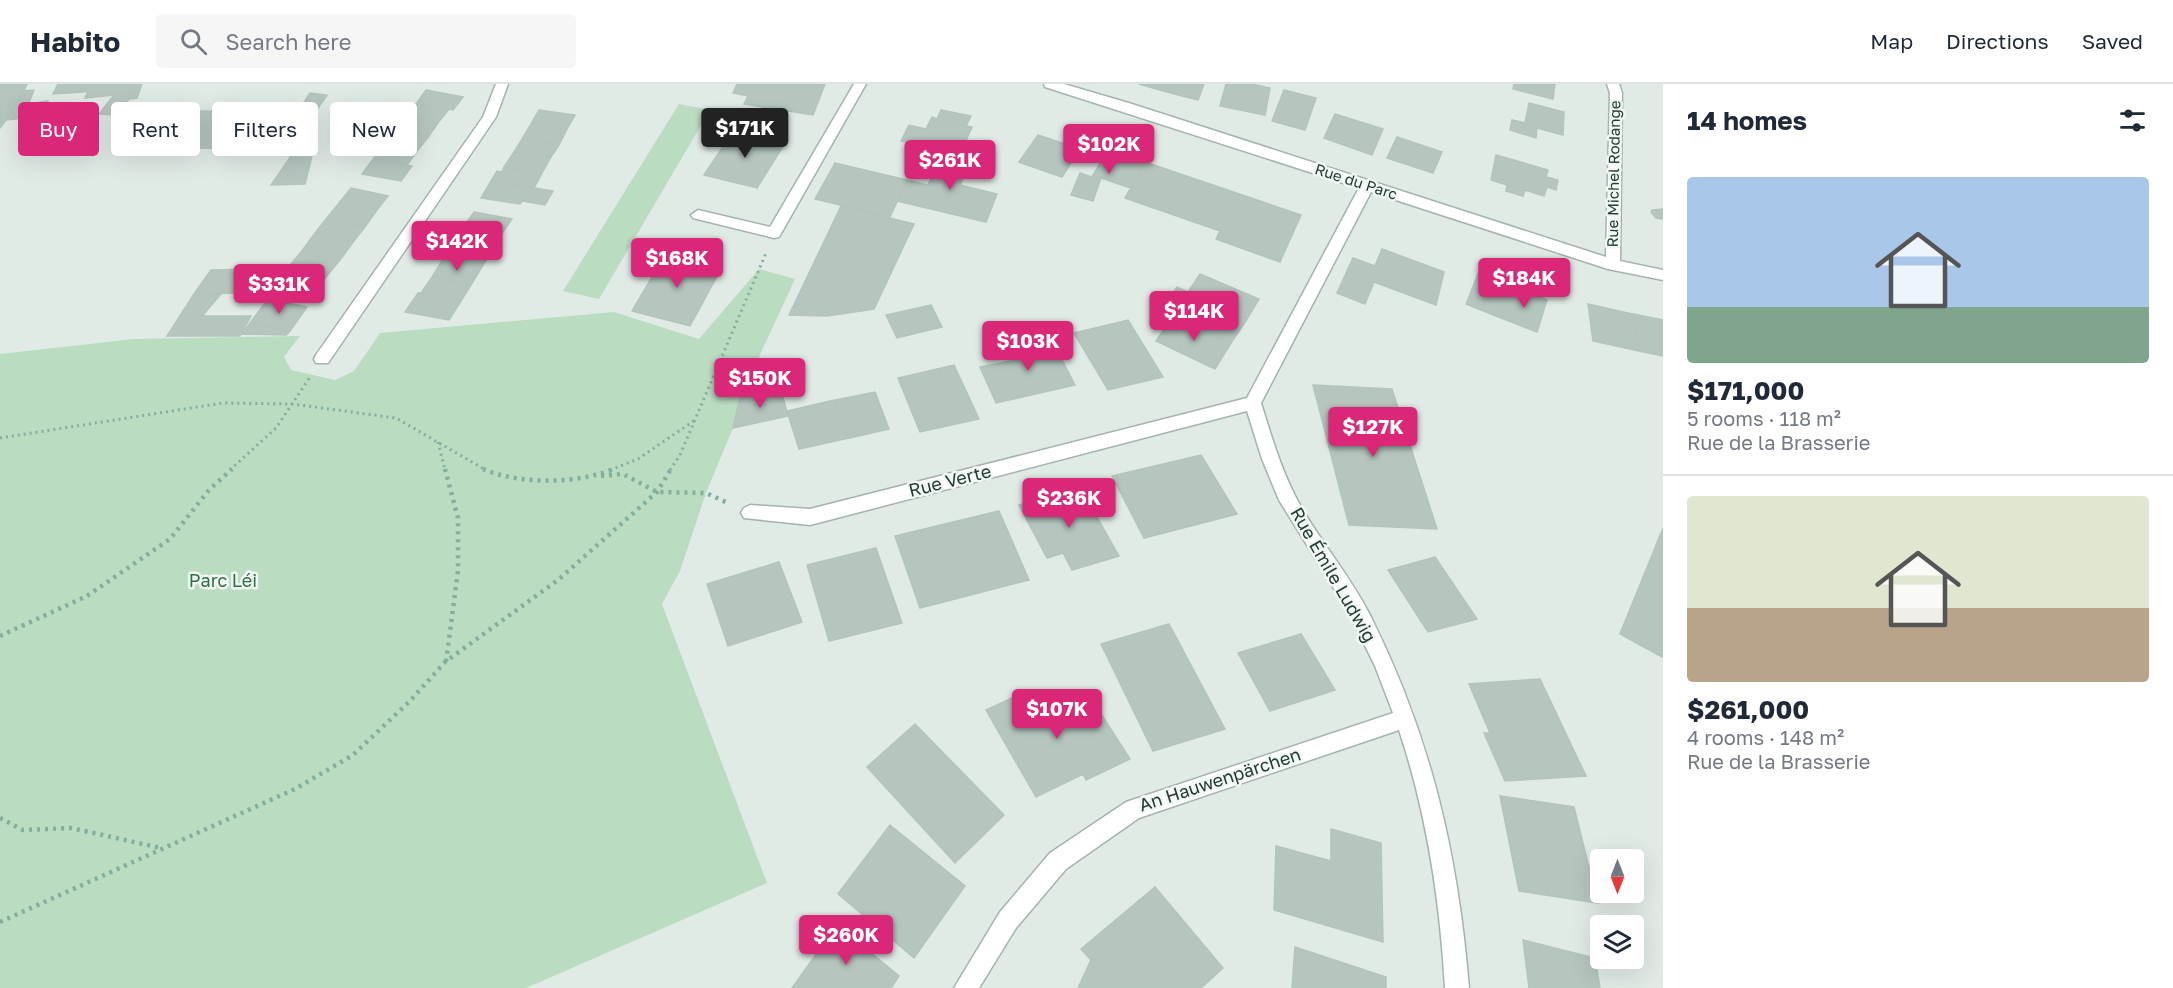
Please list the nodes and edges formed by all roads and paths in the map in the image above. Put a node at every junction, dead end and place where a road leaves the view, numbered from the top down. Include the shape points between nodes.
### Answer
1 (502, 84) edge
2 (860, 84) edge
3 (1050, 84) edge
4 (1613, 84) edge
5 (1367, 186) junction
6 (698, 215) dead end
7 (1614, 264) junction
8 (759, 269) dead end
9 (1663, 275) edge
10 (322, 359) joint
11 (1253, 402) junction
12 (292, 404) junction
13 (696, 419) junction
14 (0, 438) edge
15 (438, 441) junction
16 (594, 477) junction
17 (657, 492) junction
18 (706, 493) dead end
19 (750, 513) dead end
20 (0, 636) edge
21 (446, 662) junction
22 (1406, 718) junction
23 (0, 818) edge
24 (162, 849) junction
25 (0, 922) edge
26 (966, 988) edge
27 (1457, 988) edge

1 - 10 street via 483,127
2 - 6 street via 774,233
3 - 5 street, Rue du Parc
4 - 7 street, Rue Michel Rodange
5 - 7 street, Rue du Parc
5 - 11 street
7 - 9 street, Rue du Parc
8 - 13 path
10 - 12 path
11 - 19 street, Rue Verte via 810,517
11 - 22 street, Rue Émile Ludwig via 1294,511 1363,620
12 - 14 path via 223,403
12 - 15 path via 396,418
12 - 20 path via 276,428 209,490 170,539 87,596
13 - 16 path via 638,459
13 - 17 path
15 - 16 path via 485,470 522,481
15 - 21 path via 458,518 458,571
16 - 17 path via 623,474
17 - 18 path
17 - 21 path via 558,580
21 - 24 path via 353,755 296,789
22 - 26 street, An Hauwenpärchen via 1133,808 1058,861 1008,920
22 - 27 street, Rue Émile Ludwig via 1446,876
23 - 24 path via 23,830 71,828
24 - 25 path

